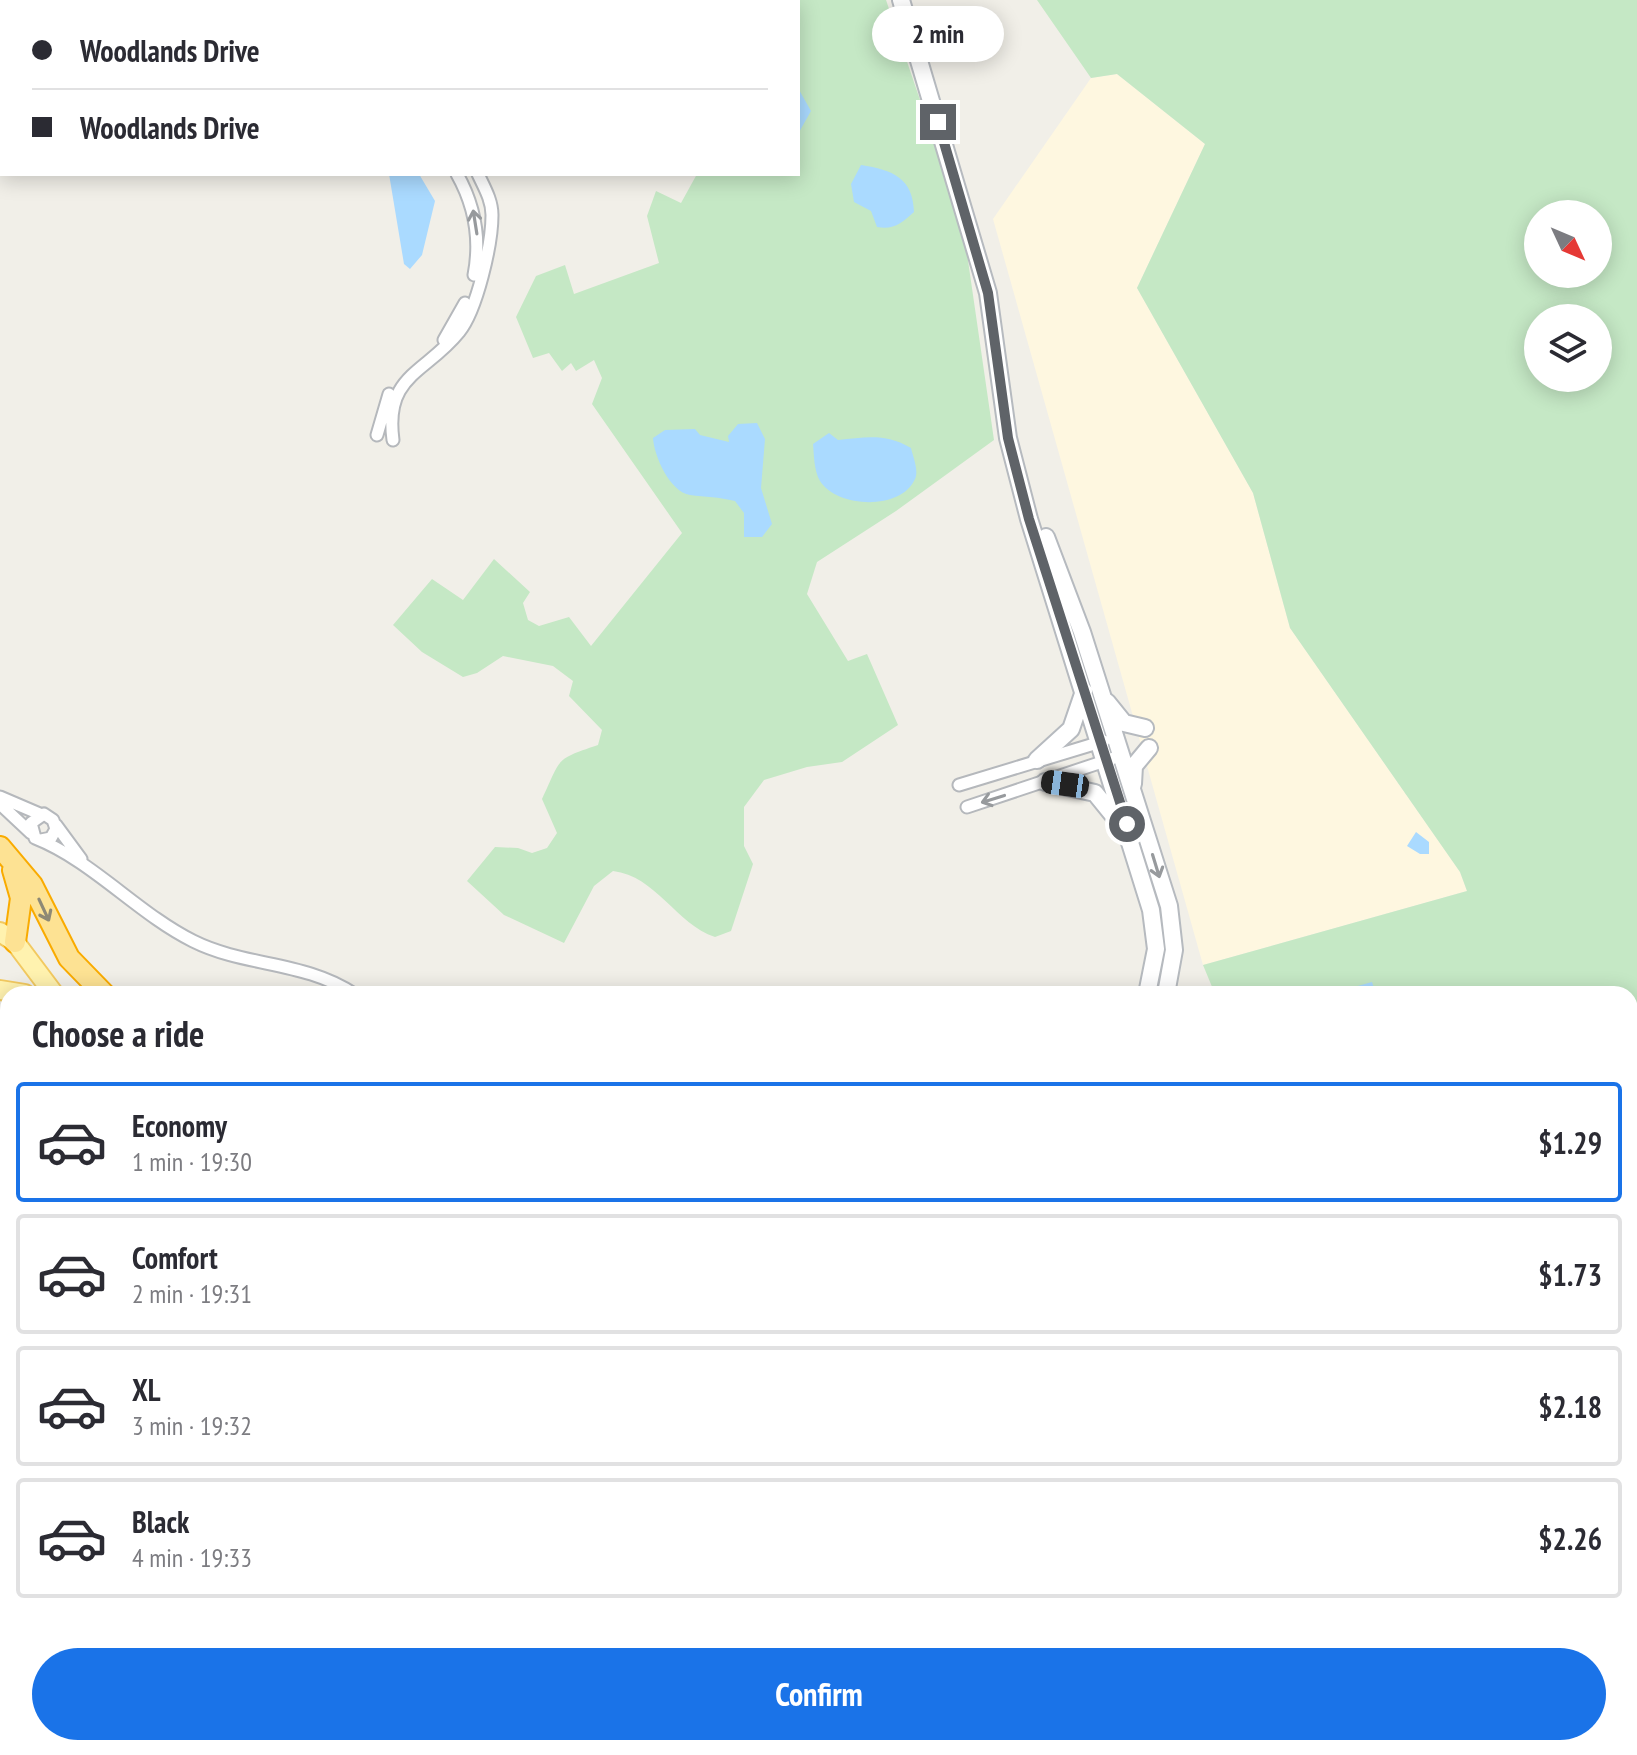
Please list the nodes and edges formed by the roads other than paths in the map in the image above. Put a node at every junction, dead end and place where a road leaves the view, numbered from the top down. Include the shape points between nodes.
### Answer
1 (901, 0) edge
2 (458, 176) edge
3 (479, 176) edge
4 (377, 435) dead end
5 (393, 440) dead end
6 (1092, 690) junction
7 (1145, 728) dead end
8 (1108, 740) junction
9 (1149, 748) dead end
10 (1114, 758) junction
11 (1037, 760) junction
12 (1045, 782) junction
13 (959, 785) dead end
14 (1134, 794) junction
15 (0, 797) edge
16 (0, 804) edge
17 (967, 807) dead end
18 (42, 815) junction
19 (56, 825) junction
20 (36, 836) junction
21 (0, 847) edge
22 (1135, 851) junction
23 (0, 854) edge
24 (91, 872) junction
25 (7, 937) edge
26 (47, 986) edge
27 (96, 986) edge
28 (340, 986) edge
29 (1149, 986) edge
30 (1168, 986) edge

1 - 6 main road via 988,293 1008,438 1029,519
4 -> 2 street via 393,387 447,337 472,285 476,223
3 - 5 street via 492,214 470,312 450,342 401,385 391,412
6 - 7 main road via 1124,723
6 - 8 main road
6 - 11 main road via 1071,729
8 - 10 main road
8 - 11 street
9 - 14 main road via 1134,766
10 - 12 street
10 - 14 main road
10 - 22 main road
11 - 13 street
12 -> 17 street
12 - 22 main road via 1079,787 1101,798
14 -> 30 main road via 1173,930
15 - 18 street
16 - 20 street
18 - 19 street
18 - 20 street via 33,820
19 - 20 street via 53,836
19 - 24 street
20 - 24 street
21 -> 27 highway via 32,885 69,958
22 - 29 main road via 1156,931
23 - 25 highway via 19,882
24 - 28 street via 194,941 323,976
25 - 26 main road

